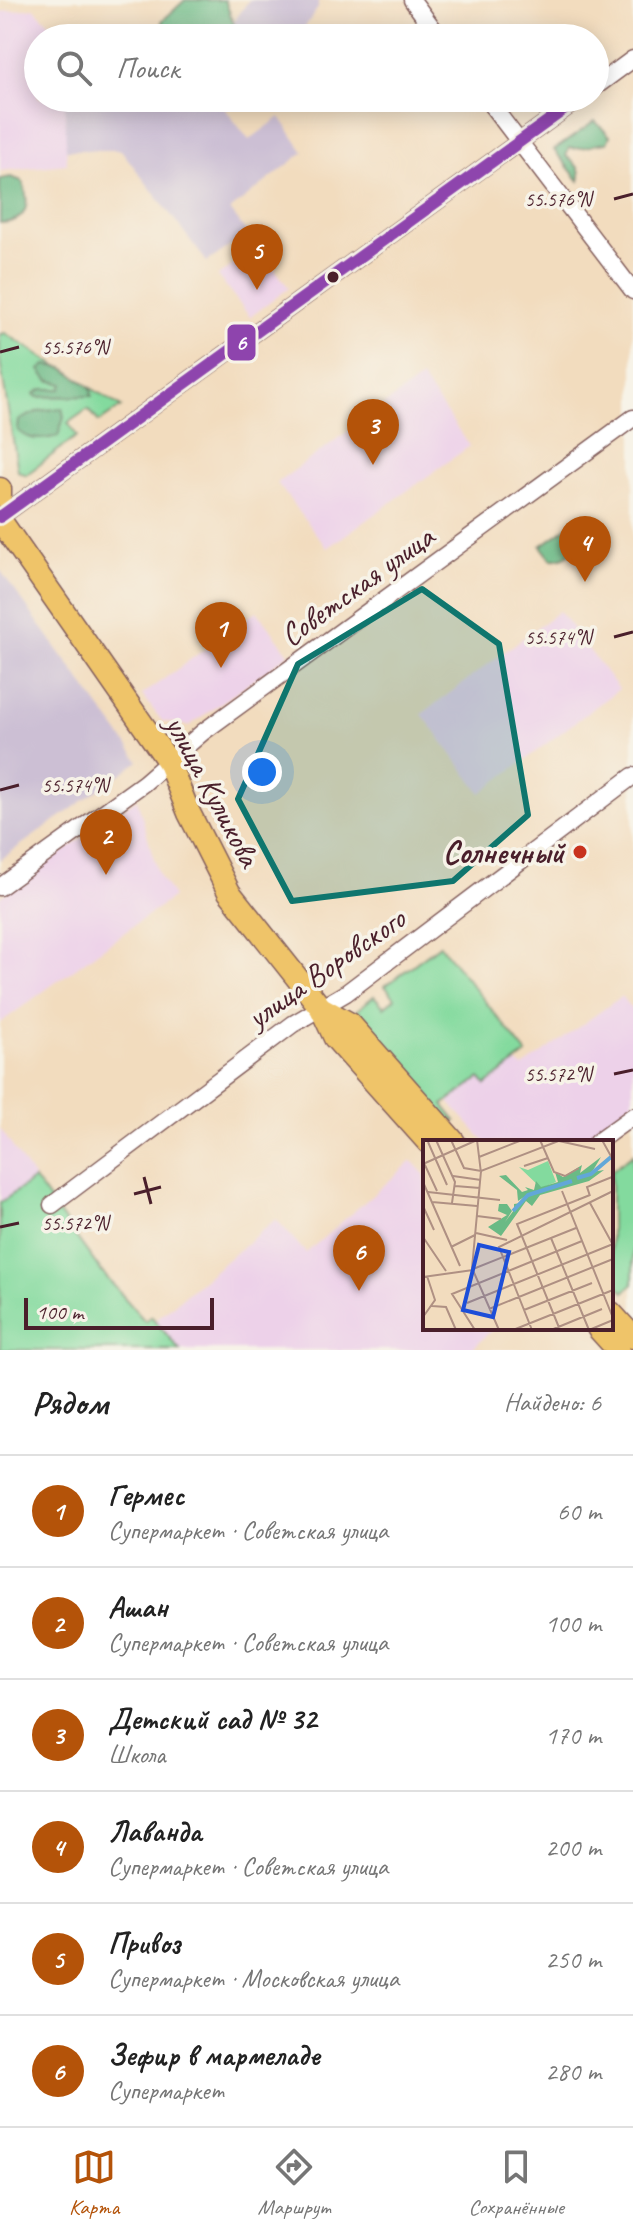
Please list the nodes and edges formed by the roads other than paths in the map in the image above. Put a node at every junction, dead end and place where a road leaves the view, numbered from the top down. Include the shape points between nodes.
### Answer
1 (412, 0) edge
2 (430, 24) edge
3 (633, 59) edge
4 (609, 77) edge
5 (497, 112) edge
6 (561, 112) edge
7 (520, 142) junction
8 (633, 291) edge
9 (633, 418) edge
10 (0, 489) edge
11 (0, 495) edge
12 (0, 519) edge
13 (168, 761) junction
14 (633, 776) edge
15 (0, 887) edge
16 (321, 1008) junction
17 (633, 1116) edge
18 (426, 1140) edge
19 (452, 1140) edge
20 (600, 1140) edge
21 (52, 1205) dead end
22 (613, 1315) edge
23 (600, 1330) edge
24 (633, 1337) edge
25 (618, 1350) edge

1 - 2 street
3 - 4 street
5 - 7 street
6 - 7 street
7 - 8 street
7 - 12 street
9 - 13 street, Советская улица
10 - 11 main road
12 - 13 main road, улица Куликова
13 - 15 street, Советская улица
13 - 16 main road, улица Куликова via 229,892
14 - 16 street, улица Воровского
16 - 18 main road, улица Куликова via 335,1038
16 - 19 main road, улица Куликова via 350,1024
16 - 21 street, улица Воровского
17 - 20 street
22 - 24 main road
23 - 25 main road

